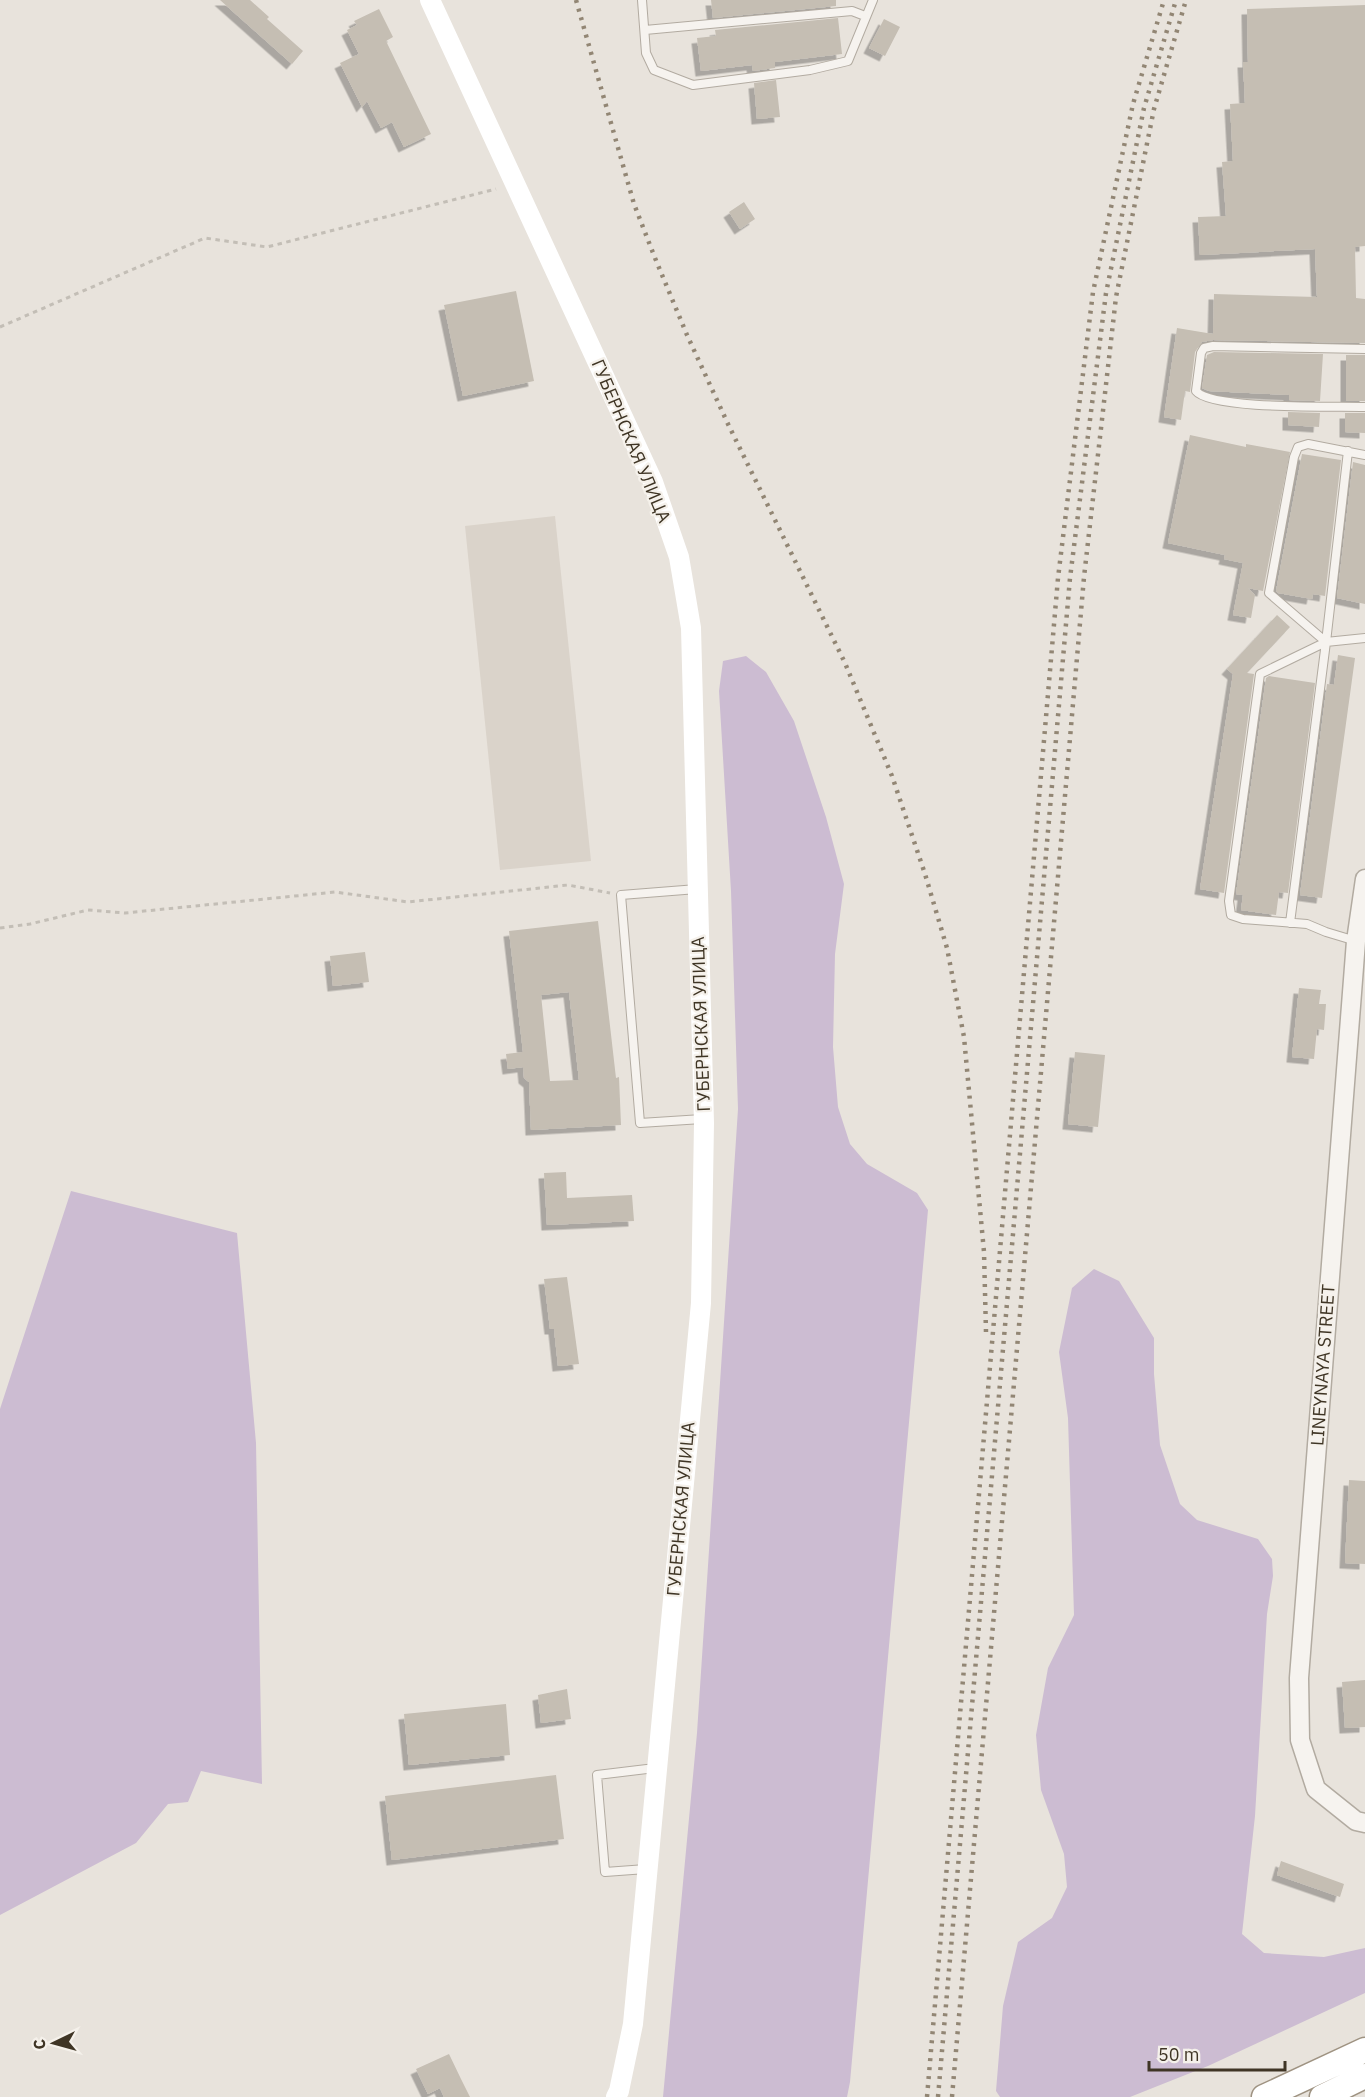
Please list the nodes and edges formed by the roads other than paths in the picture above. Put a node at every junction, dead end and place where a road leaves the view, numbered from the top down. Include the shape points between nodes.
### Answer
1 (430, 0) edge
2 (642, 0) edge
3 (873, 0) edge
4 (865, 16) junction
5 (645, 30) junction
6 (1365, 349) edge
7 (1365, 407) edge
8 (1348, 451) junction
9 (1365, 455) edge
10 (1365, 638) edge
11 (1326, 642) junction
12 (1365, 879) edge
13 (698, 889) junction
14 (1290, 923) junction
15 (1356, 941) junction
16 (704, 1119) junction
17 (657, 1768) junction
18 (1365, 1823) edge
19 (648, 1869) junction
20 (1365, 2050) edge
21 (1365, 2076) edge
22 (616, 2097) edge
23 (1264, 2097) edge
24 (1322, 2097) edge

1 - 13 main road, ГУБЕРНСКАЯ УЛИЦА via 653,482 679,557 691,628
2 - 5 lane
3 - 4 lane
4 - 5 lane via 852,11
4 - 5 lane via 848,61 810,70 693,85 654,70 646,53
6 - 7 lane via 1204,348 1196,391 1207,399 1245,404
8 - 9 lane
8 - 11 lane
8 - 11 lane via 1308,444 1298,447 1269,593
10 - 11 lane
11 - 14 lane
11 - 14 lane via 1260,674 1229,901 1231,915 1243,920
12 - 15 street, LINEYNAYA STREET
13 - 16 main road, ГУБЕРНСКАЯ УЛИЦА
13 - 16 lane via 621,895 640,1124
14 - 15 lane via 1307,924
15 - 18 street, LINEYNAYA STREET via 1299,1678 1300,1740 1316,1789 1356,1821
16 - 17 main road, ГУБЕРНСКАЯ УЛИЦА via 701,1303
17 - 19 main road, ГУБЕРНСКАЯ УЛИЦА
17 - 19 lane via 597,1775 605,1872
19 - 22 main road, ГУБЕРНСКАЯ УЛИЦА via 633,2024
20 - 23 highway
21 - 24 highway

